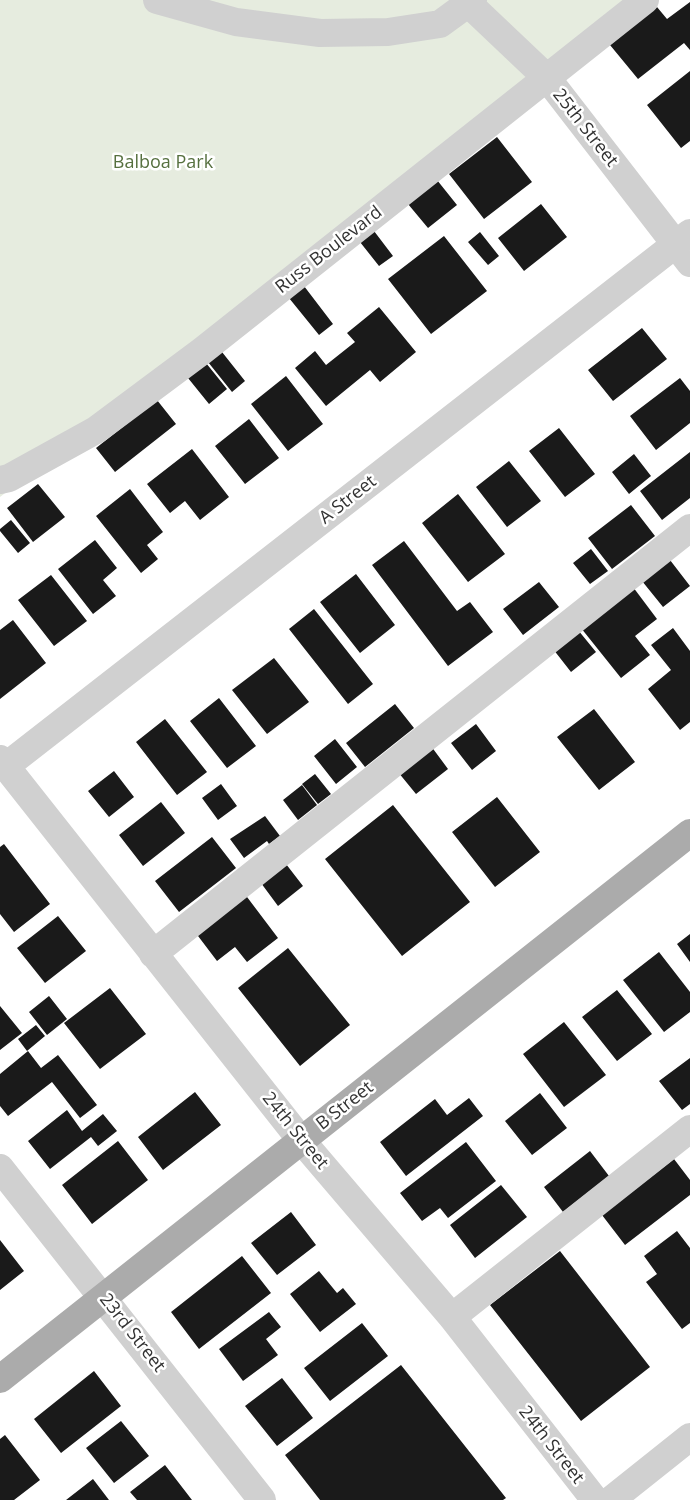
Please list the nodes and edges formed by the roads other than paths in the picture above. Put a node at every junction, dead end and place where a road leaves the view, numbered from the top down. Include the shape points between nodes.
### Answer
1 (157, 0) edge
2 (645, 0) edge
3 (471, 2) edge
4 (547, 78) junction
5 (685, 247) edge
6 (0, 480) edge
7 (690, 528) edge
8 (3, 762) edge
9 (690, 833) edge
10 (153, 954) junction
11 (690, 1129) edge
12 (301, 1140) junction
13 (0, 1168) edge
14 (104, 1297) junction
15 (452, 1317) junction
16 (0, 1379) edge
17 (690, 1438) edge
18 (262, 1500) edge
19 (595, 1500) edge
20 (611, 1500) edge

1 - 3 street via 236,22 320,33 388,32 440,24
2 - 4 street, Russ Boulevard
3 - 4 street, 25th Street
4 - 5 street, 25th Street
4 - 6 street, Russ Boulevard via 202,351 96,430
5 - 8 street, A Street
7 - 10 street
8 - 10 street, 24th Street
9 - 12 main road, B Street
10 - 12 street, 24th Street
11 - 15 street
12 - 14 main road, B Street
12 - 15 street, 24th Street
13 - 14 street, 23rd Street
14 - 16 main road, B Street
14 - 18 street, 23rd Street
15 - 19 street, 24th Street
17 - 20 street

